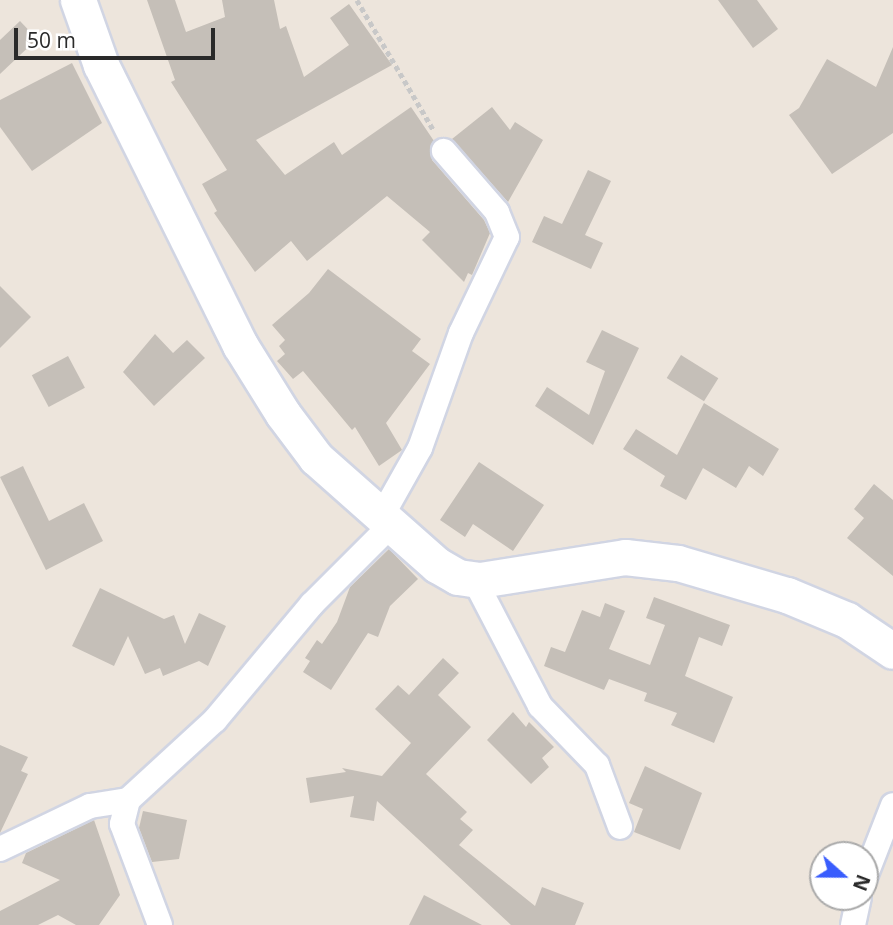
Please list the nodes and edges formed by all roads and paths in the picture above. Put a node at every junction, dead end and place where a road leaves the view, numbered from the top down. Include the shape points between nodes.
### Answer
1 (78, 0) edge
2 (357, 0) edge
3 (444, 151) joint
4 (385, 523) junction
5 (474, 579) junction
6 (893, 651) edge
7 (128, 800) junction
8 (893, 805) edge
9 (620, 827) dead end
10 (879, 841) edge
11 (0, 849) edge
12 (160, 925) edge

1 - 4 street via 101,65 240,345 316,458
2 - 3 path
3 - 4 street via 497,212 507,237 461,332 420,448
4 - 5 street via 437,565 458,577
4 - 7 street via 215,720
5 - 6 street via 625,557 678,563 799,600 847,621
5 - 9 street via 540,706 597,765
7 - 11 street via 90,806
7 - 12 street via 122,824
8 - 10 street

